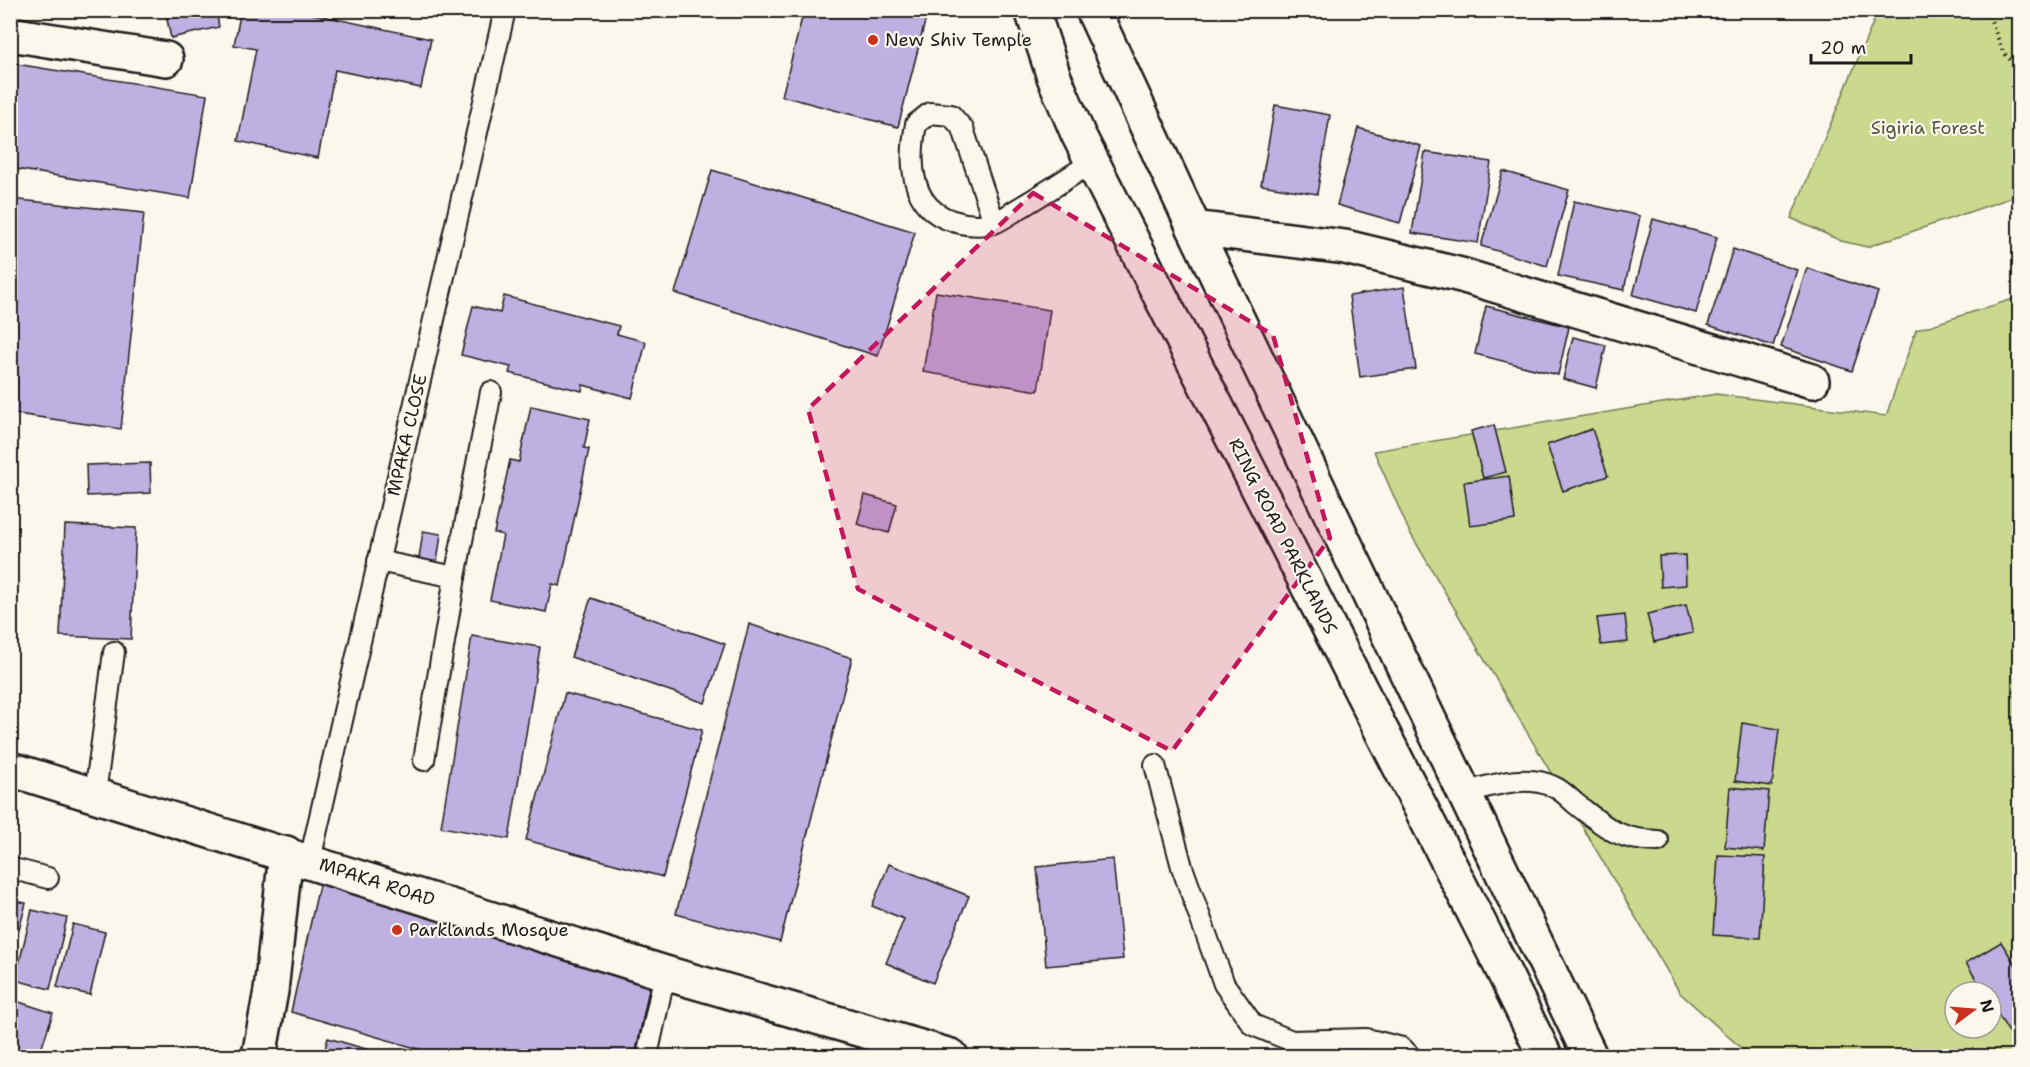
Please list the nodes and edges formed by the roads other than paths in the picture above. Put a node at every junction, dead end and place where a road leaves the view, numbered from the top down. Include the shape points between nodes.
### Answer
1 (505, 10) edge
2 (1032, 10) edge
3 (1093, 10) edge
4 (10, 34) edge
5 (166, 59) dead end
6 (1092, 162) junction
7 (994, 222) junction
8 (1194, 228) junction
9 (1812, 381) dead end
10 (491, 392) dead end
11 (378, 561) junction
12 (455, 577) junction
13 (114, 652) dead end
14 (424, 760) dead end
15 (1155, 765) dead end
16 (10, 769) edge
17 (1463, 793) junction
18 (95, 794) junction
19 (1658, 842) dead end
20 (298, 857) junction
21 (10, 868) edge
22 (48, 878) dead end
23 (665, 973) junction
24 (259, 1056) edge
25 (647, 1056) edge
26 (945, 1056) edge
27 (1410, 1056) edge
28 (1545, 1056) edge
29 (1590, 1056) edge

1 - 11 lane, MPAKA CLOSE
2 - 6 street, RING ROAD PARKLANDS via 1054,77
3 - 8 street
4 - 5 street
6 - 7 lane
6 - 28 street, RING ROAD PARKLANDS
7 - 7 lane via 965,225 927,207 916,188 911,148 916,124 930,113 951,115 963,129
8 - 9 street via 1345,247 1461,275
8 - 17 street
10 - 12 lane
11 - 12 lane
11 - 20 lane, MPAKA CLOSE
12 - 14 lane
13 - 18 lane
15 - 27 lane via 1182,867 1224,984 1253,1025 1292,1041 1366,1040 1402,1048
16 - 18 street, MPAKA ROAD
17 - 19 lane via 1528,781 1554,787 1625,838
17 - 29 street
18 - 20 street, MPAKA ROAD
20 - 23 street, MPAKA ROAD
20 - 24 street
21 - 22 lane
23 - 25 lane
23 - 26 street, MPAKA ROAD

